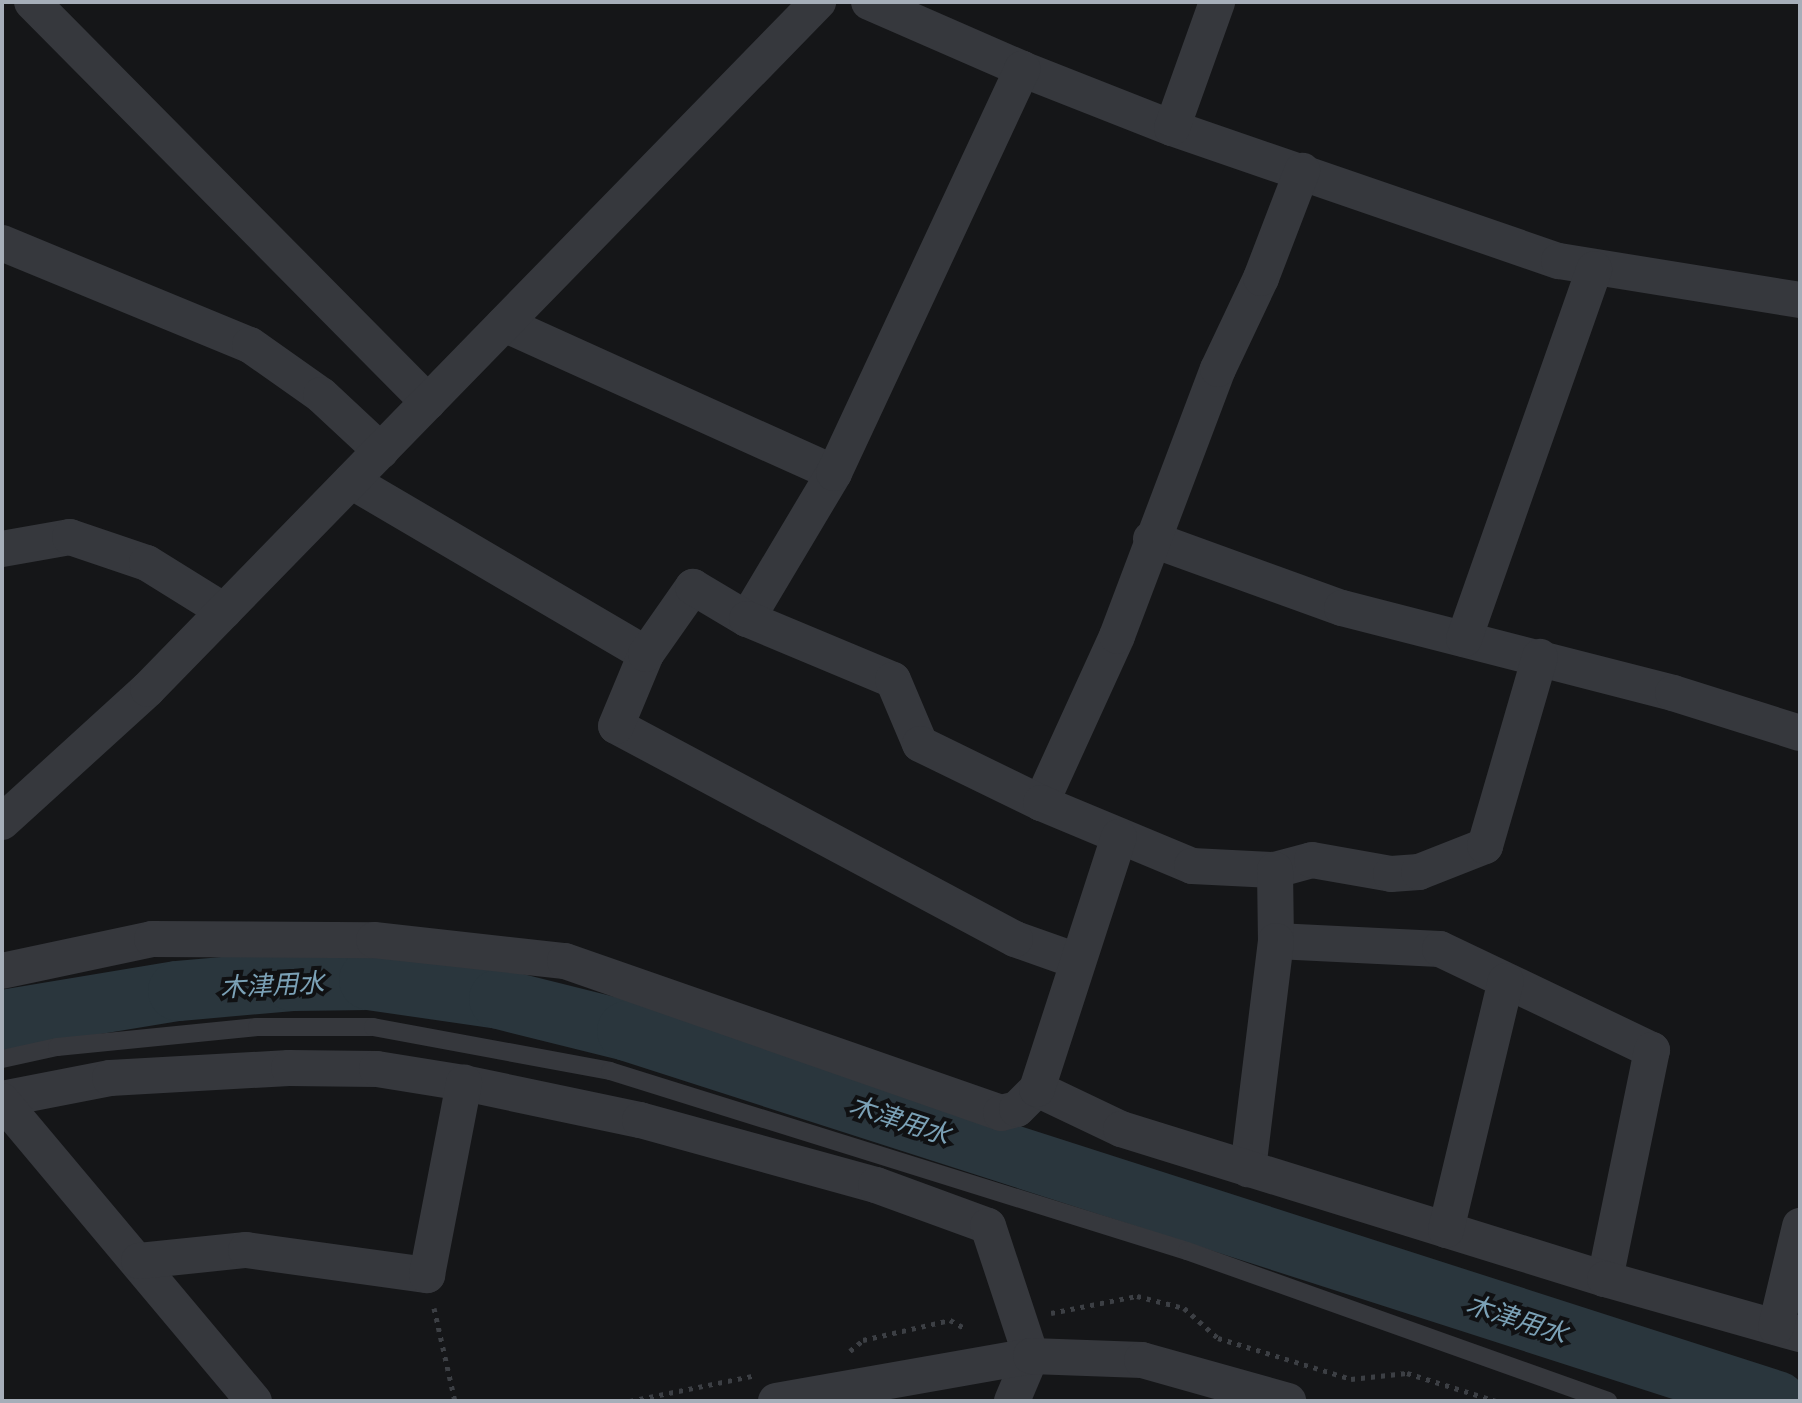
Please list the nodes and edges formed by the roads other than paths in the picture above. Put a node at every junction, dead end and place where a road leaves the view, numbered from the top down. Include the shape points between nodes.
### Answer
1 (32, 2) edge
2 (818, 2) edge
3 (869, 2) edge
4 (1217, 2) edge
5 (1022, 69) junction
6 (1172, 128) junction
7 (1302, 171) junction
8 (2, 243) edge
9 (1594, 269) junction
10 (1800, 300) edge
11 (504, 324) junction
12 (428, 402) junction
13 (381, 451) junction
14 (834, 473) junction
15 (351, 481) junction
16 (1151, 539) junction
17 (2, 549) edge
18 (224, 611) junction
19 (747, 619) junction
20 (1464, 639) junction
21 (646, 654) junction
22 (1540, 657) junction
23 (1800, 733) edge
24 (1041, 803) junction
25 (2, 822) edge
26 (1119, 837) junction
27 (1275, 870) junction
28 (1276, 941) junction
29 (1077, 961) junction
30 (2, 971) edge
31 (1506, 981) junction
32 (2, 1059) edge
33 (464, 1083) junction
34 (1037, 1089) junction
35 (2, 1100) edge
36 (1248, 1169) junction
37 (1800, 1226) edge
38 (1446, 1230) junction
39 (139, 1261) junction
40 (1605, 1279) junction
41 (1788, 1330) edge
42 (1031, 1356) junction
43 (1249, 1395) edge
44 (254, 1401) edge
45 (779, 1401) edge
46 (1012, 1401) edge
47 (1288, 1401) edge
48 (1608, 1401) edge

1 - 12 street
2 - 11 street
3 - 5 street
4 - 6 street
5 - 6 street
5 - 14 street
6 - 7 street
7 - 9 street
7 - 16 street
8 - 13 street via 250,345 321,395
9 - 10 street
9 - 20 street
11 - 12 street
11 - 14 street
12 - 13 street
13 - 15 street
14 - 19 street
15 - 18 street
15 - 21 street
16 - 20 street via 1342,608
16 - 24 street via 1117,636
17 - 18 street via 70,537 147,563
18 - 25 street via 148,689
19 - 21 street via 693,587
19 - 24 street via 893,680 920,744
20 - 22 street
21 - 29 street via 616,726 1015,939
22 - 23 street
22 - 27 street via 1485,846 1419,872 1391,874 1312,860
24 - 26 street
26 - 27 street via 1192,866
26 - 29 street
27 - 28 street
28 - 31 street via 1440,949
28 - 36 street
29 - 34 street
30 - 34 street via 152,939 374,940 565,961 1001,1113 1017,1109
31 - 38 street
31 - 40 street via 1652,1050
32 - 48 lane via 57,1047 257,1027 373,1027 610,1071 1187,1251
33 - 35 street via 377,1069 289,1068 110,1078
33 - 39 street via 427,1275 246,1250
33 - 42 street via 654,1124 876,1185 988,1226
34 - 36 street via 1121,1129
35 - 39 street
36 - 38 street
37 - 41 street
38 - 40 street
39 - 44 street
40 - 41 street
42 - 43 street via 1142,1360
42 - 45 street
42 - 46 street
43 - 47 street

